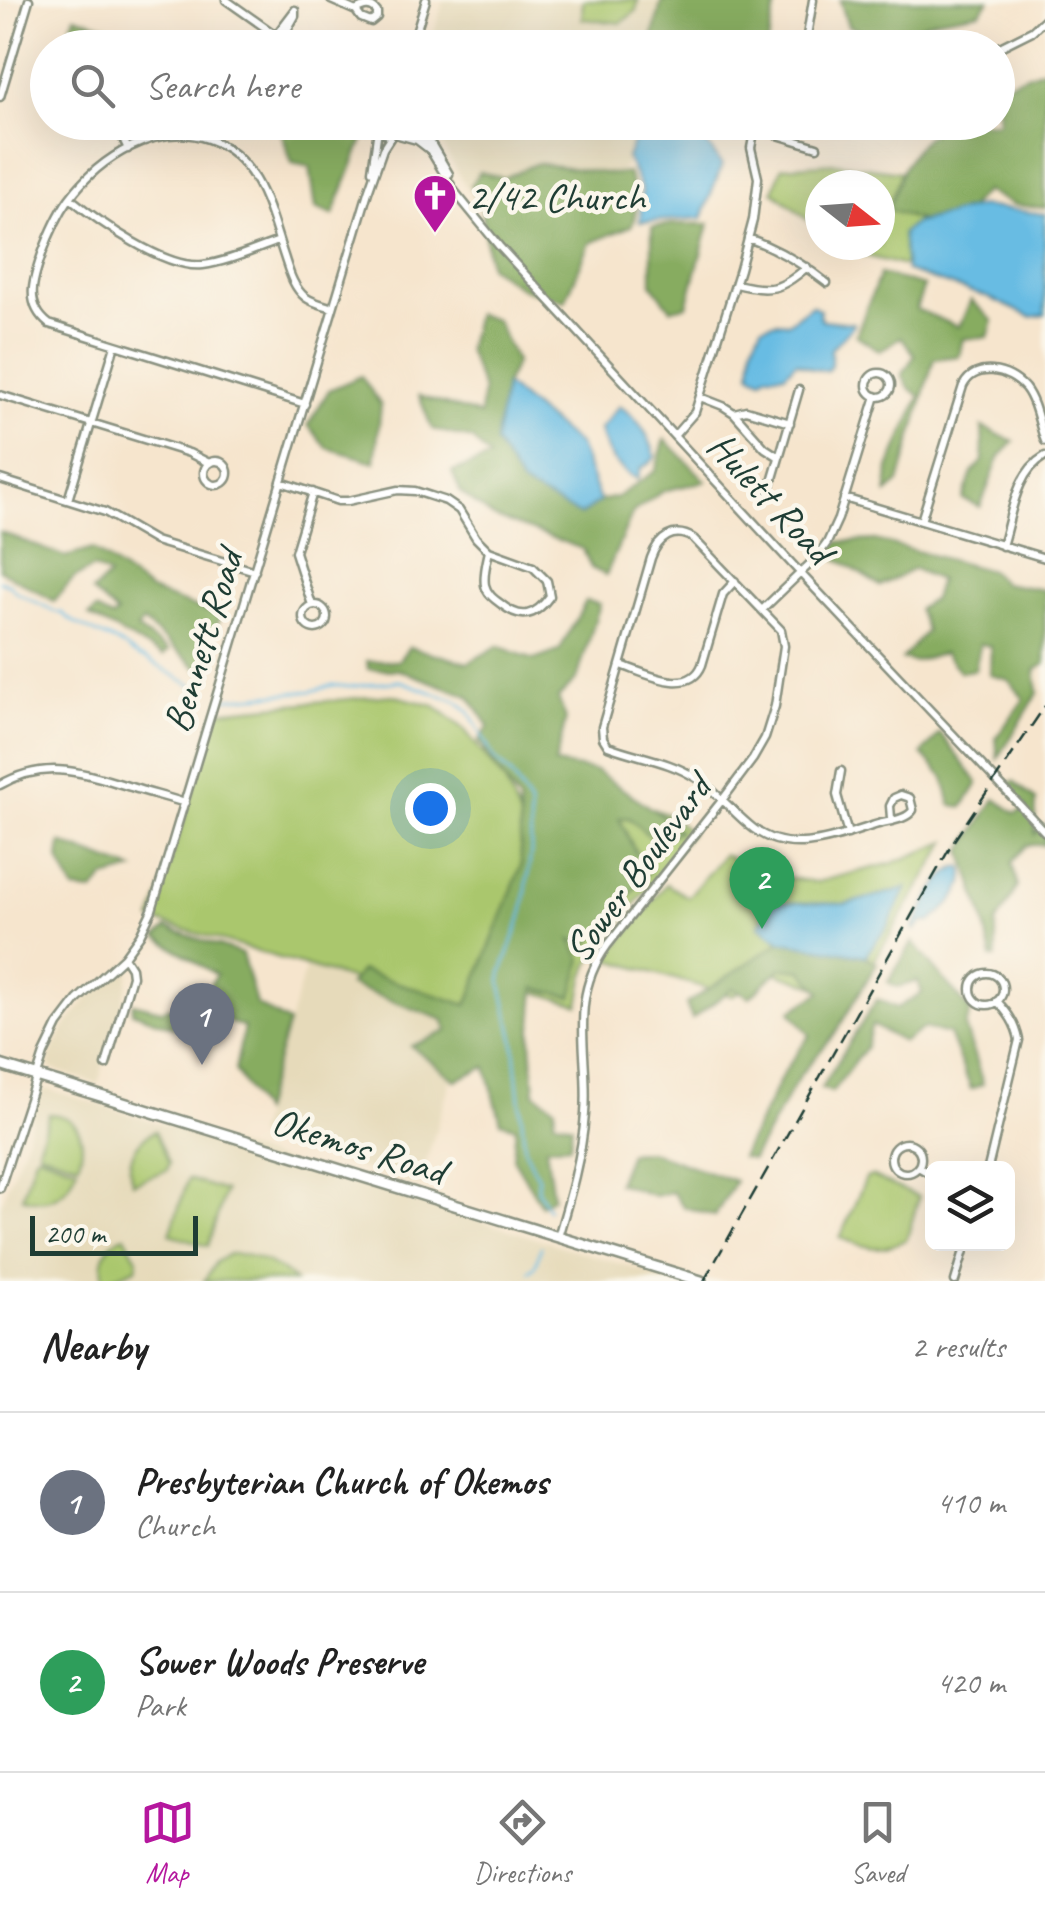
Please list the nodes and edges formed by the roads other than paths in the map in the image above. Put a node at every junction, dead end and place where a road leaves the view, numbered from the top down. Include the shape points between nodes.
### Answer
1 (29, 0) edge
2 (226, 0) edge
3 (297, 0) edge
4 (331, 0) edge
5 (426, 0) edge
6 (813, 0) edge
7 (356, 11) dead end
8 (1045, 19) edge
9 (268, 30) edge
10 (284, 30) edge
11 (417, 30) edge
12 (808, 30) edge
13 (1015, 40) edge
14 (1, 93) edge
15 (124, 140) edge
16 (147, 140) edge
17 (208, 140) edge
18 (374, 140) edge
19 (389, 140) edge
20 (416, 140) edge
21 (428, 140) edge
22 (752, 140) edge
23 (797, 140) edge
24 (817, 147) dead end
25 (128, 149) junction
26 (368, 192) junction
27 (70, 198) junction
28 (460, 198) junction
29 (748, 238) junction
30 (279, 241) junction
31 (807, 267) junction
32 (827, 283) dead end
33 (736, 284) junction
34 (334, 308) junction
35 (115, 346) junction
36 (800, 390) dead end
37 (0, 395) edge
38 (876, 396) dead end
39 (700, 397) junction
40 (305, 404) junction
41 (734, 413) junction
42 (92, 423) junction
43 (790, 423) junction
44 (674, 436) junction
45 (1045, 442) edge
46 (1045, 456) edge
47 (779, 457) junction
48 (209, 463) dead end
49 (0, 479) edge
50 (282, 482) junction
51 (313, 492) junction
52 (769, 492) dead end
53 (844, 498) junction
54 (68, 500) junction
55 (922, 521) junction
56 (1002, 546) junction
57 (489, 551) junction
58 (1045, 558) edge
59 (255, 572) junction
60 (800, 573) junction
61 (735, 581) junction
62 (312, 605) junction
63 (762, 610) junction
64 (620, 665) junction
65 (840, 771) dead end
66 (0, 785) edge
67 (723, 799) junction
68 (185, 803) junction
69 (891, 818) dead end
70 (1045, 832) edge
71 (848, 834) junction
72 (124, 957) junction
73 (998, 1001) junction
74 (0, 1065) edge
75 (106, 1065) dead end
76 (37, 1076) junction
77 (990, 1161) edge
78 (918, 1167) junction
79 (925, 1171) edge
80 (0, 1188) edge
81 (558, 1237) junction
82 (964, 1251) edge
83 (701, 1281) edge
84 (955, 1281) edge

1 - 14 street
2 - 9 street
3 - 10 street
4 - 7 street
5 - 11 street
6 - 12 street
8 - 13 street
15 - 25 street
16 - 25 street
17 - 30 street via 241,160 256,179
18 - 26 street, Bennett Road
19 - 26 street, Bennett Road
20 - 28 street, Hulett Road via 430,150
21 - 28 street, Hulett Road
22 - 29 street via 758,178
23 - 24 street
25 - 27 street
26 - 34 street, Bennett Road
27 - 30 street via 121,235 186,264 211,264
27 - 35 street via 39,263 34,306 58,328
28 - 44 street, Hulett Road
29 - 31 street
29 - 33 street
30 - 34 street via 298,290
31 - 32 street
31 - 33 street via 766,291
33 - 39 street
34 - 40 street, Bennett Road
35 - 40 street
35 - 42 street
36 - 43 street
37 - 42 street
38 - 53 street
39 - 41 street
39 - 44 street
40 - 50 street, Bennett Road
41 - 43 street via 746,410
41 - 47 street
42 - 48 street
42 - 54 street
43 - 47 street
44 - 60 street, Hulett Road
45 - 55 street via 1023,386 986,370 973,373 963,386
46 - 56 street via 1023,477
47 - 52 street
49 - 54 street
50 - 51 street
50 - 59 street, Bennett Road
51 - 57 street via 348,501 415,491 446,501
51 - 62 street via 296,552
53 - 55 street
53 - 60 street via 828,542
54 - 59 street via 114,516 156,542
55 - 56 street
56 - 58 street
57 - 57 street via 533,567 547,581 550,596 542,607 513,614 490,596
59 - 68 street, Bennett Road
60 - 63 street
60 - 70 street, Hulett Road
61 - 63 street, Sower Boulevard
61 - 64 street via 723,594 702,665 690,680 673,682
61 - 64 street, Sower Boulevard via 688,535 659,541
62 - 62 street via 303,621 321,628 328,614
63 - 67 street, Sower Boulevard via 784,636 775,706 765,738
64 - 67 street via 602,727 608,746 676,767
65 - 71 street via 837,795
66 - 68 street via 38,771 68,770
67 - 71 street via 752,827 780,841 803,844
67 - 81 street, Sower Boulevard via 589,976 582,1017 584,1129
68 - 72 street, Bennett Road via 152,910
69 - 71 street
72 - 75 street via 132,973
72 - 76 street, Bennett Road via 62,1018
73 - 73 street via 999,979 989,974 972,982 978,1002
73 - 77 street via 1019,1040
74 - 76 main road, Okemos Road
76 - 80 street, Bennett Road
76 - 81 main road, Okemos Road
78 - 78 street via 921,1157 913,1145 892,1152 896,1170
78 - 79 street
81 - 83 main road, Okemos Road
82 - 84 street

